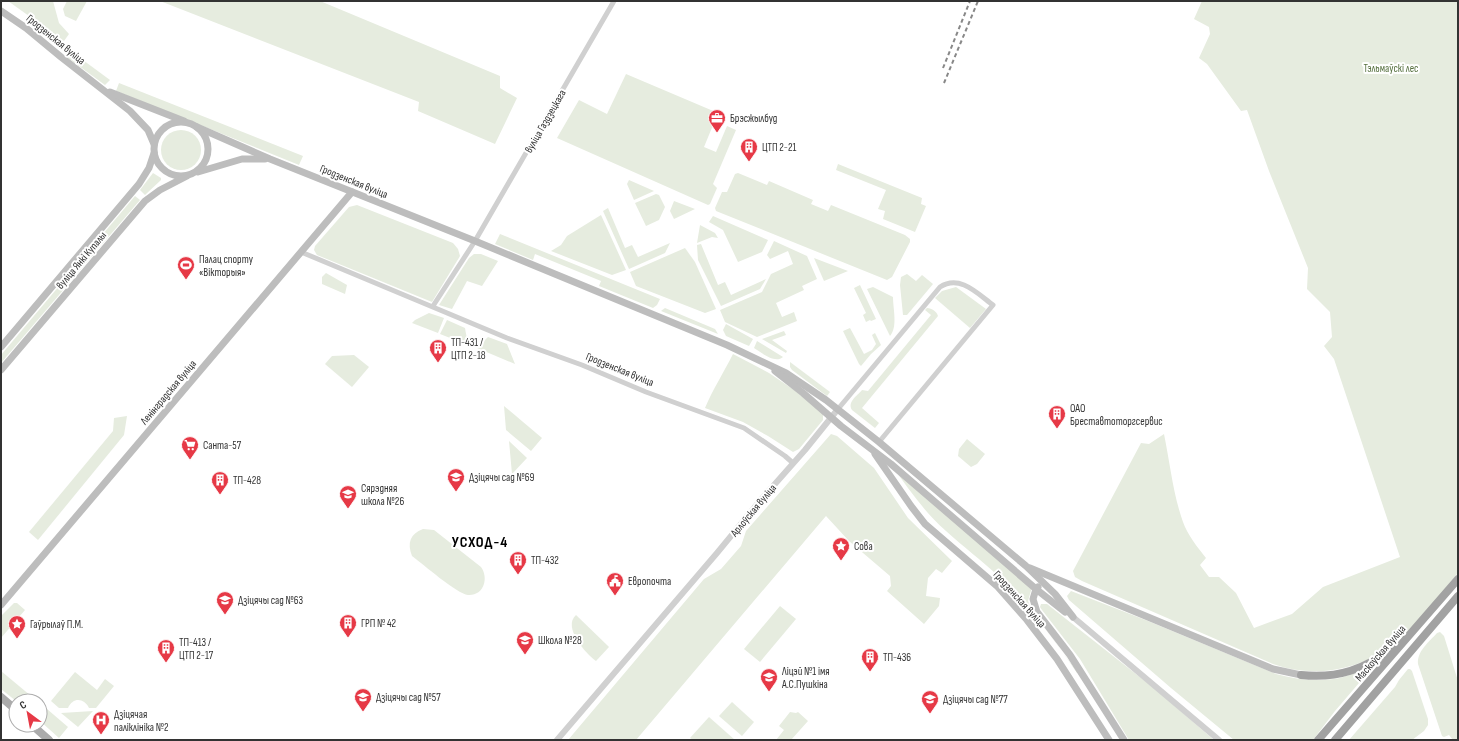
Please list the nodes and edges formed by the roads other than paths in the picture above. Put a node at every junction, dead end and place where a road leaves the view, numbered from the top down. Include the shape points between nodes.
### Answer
1 (614, 1) edge
2 (1, 10) edge
3 (98, 86) junction
4 (188, 123) junction
5 (196, 127) junction
6 (154, 144) junction
7 (154, 153) junction
8 (270, 159) junction
9 (195, 173) junction
10 (187, 176) junction
11 (352, 192) junction
12 (475, 241) junction
13 (301, 252) junction
14 (433, 306) junction
15 (1, 346) edge
16 (765, 364) junction
17 (1, 370) edge
18 (838, 409) junction
19 (831, 418) junction
20 (879, 442) junction
21 (870, 448) junction
22 (793, 463) junction
23 (1026, 566) junction
24 (1458, 579) edge
25 (1042, 582) junction
26 (1036, 589) junction
27 (1458, 596) edge
28 (1, 605) edge
29 (1073, 617) junction
30 (1412, 633) junction
31 (1300, 675) joint
32 (41, 733) edge
33 (49, 740) edge
34 (557, 740) edge
35 (1109, 740) edge
36 (1124, 740) edge
37 (1220, 740) edge
38 (1318, 740) edge
39 (1335, 740) edge

1 - 12 street, вуліца Газдзецкага
2 - 3 main road, Гродзенская вуліца
3 - 4 main road, Гродзенская вуліца
3 - 6 main road, Гродзенская вуліца via 141,121
4 - 5 main road
4 - 6 main road via 171,124 157,136
5 - 8 main road, Гродзенская вуліца
5 - 9 main road via 206,139 208,154 206,161
6 - 7 main road
7 - 10 main road via 159,166 169,174
7 - 15 main road, вуліца Янкі Купалы via 149,168 139,184
8 - 9 main road, Гродзенская вуліца via 242,159
8 - 11 main road, Гродзенская вуліца
9 - 10 main road
10 - 17 main road, вуліца Янкі Купалы via 145,201
11 - 12 main road, Гродзенская вуліца
11 - 13 main road, Ленінградская вуліца
12 - 14 street
12 - 16 main road, Гродзенская вуліца via 727,345
13 - 14 street, Гродзенская вуліца
13 - 28 main road, Ленінградская вуліца
14 - 22 street, Гродзенская вуліца via 508,338 744,428
16 - 18 main road, Гродзенская вуліца via 786,373
16 - 19 main road, Гродзенская вуліца
18 - 19 street, Арлоўская вуліца
18 - 20 main road, Гродзенская вуліца
18 - 20 street, Арлоўская вуліца via 936,290 952,282 964,284 993,305
19 - 21 main road, Гродзенская вуліца
19 - 22 street, Арлоўская вуліца
20 - 23 main road, Гродзенская вуліца
21 - 26 main road, Гродзенская вуліца
21 - 35 main road, Гродзенская вуліца via 925,524 997,586 1027,620 1057,659
22 - 34 street, Арлоўская вуліца
23 - 25 main road, Гродзенская вуліца
23 - 31 main road via 1273,669
24 - 30 highway, Маскоўская вуліца
25 - 26 main road, Гродзенская вуліца
25 - 29 main road, Гродзенская вуліца
26 - 29 main road, Гродзенская вуліца
26 - 36 main road, Гродзенская вуліца via 1033,599 1036,612 1070,655
27 - 39 highway, Маскоўская вуліца
29 - 37 street, Гродзенская вуліца
30 - 31 highway via 1385,655 1358,669 1329,676
30 - 38 highway, Маскоўская вуліца
32 - 33 main road

